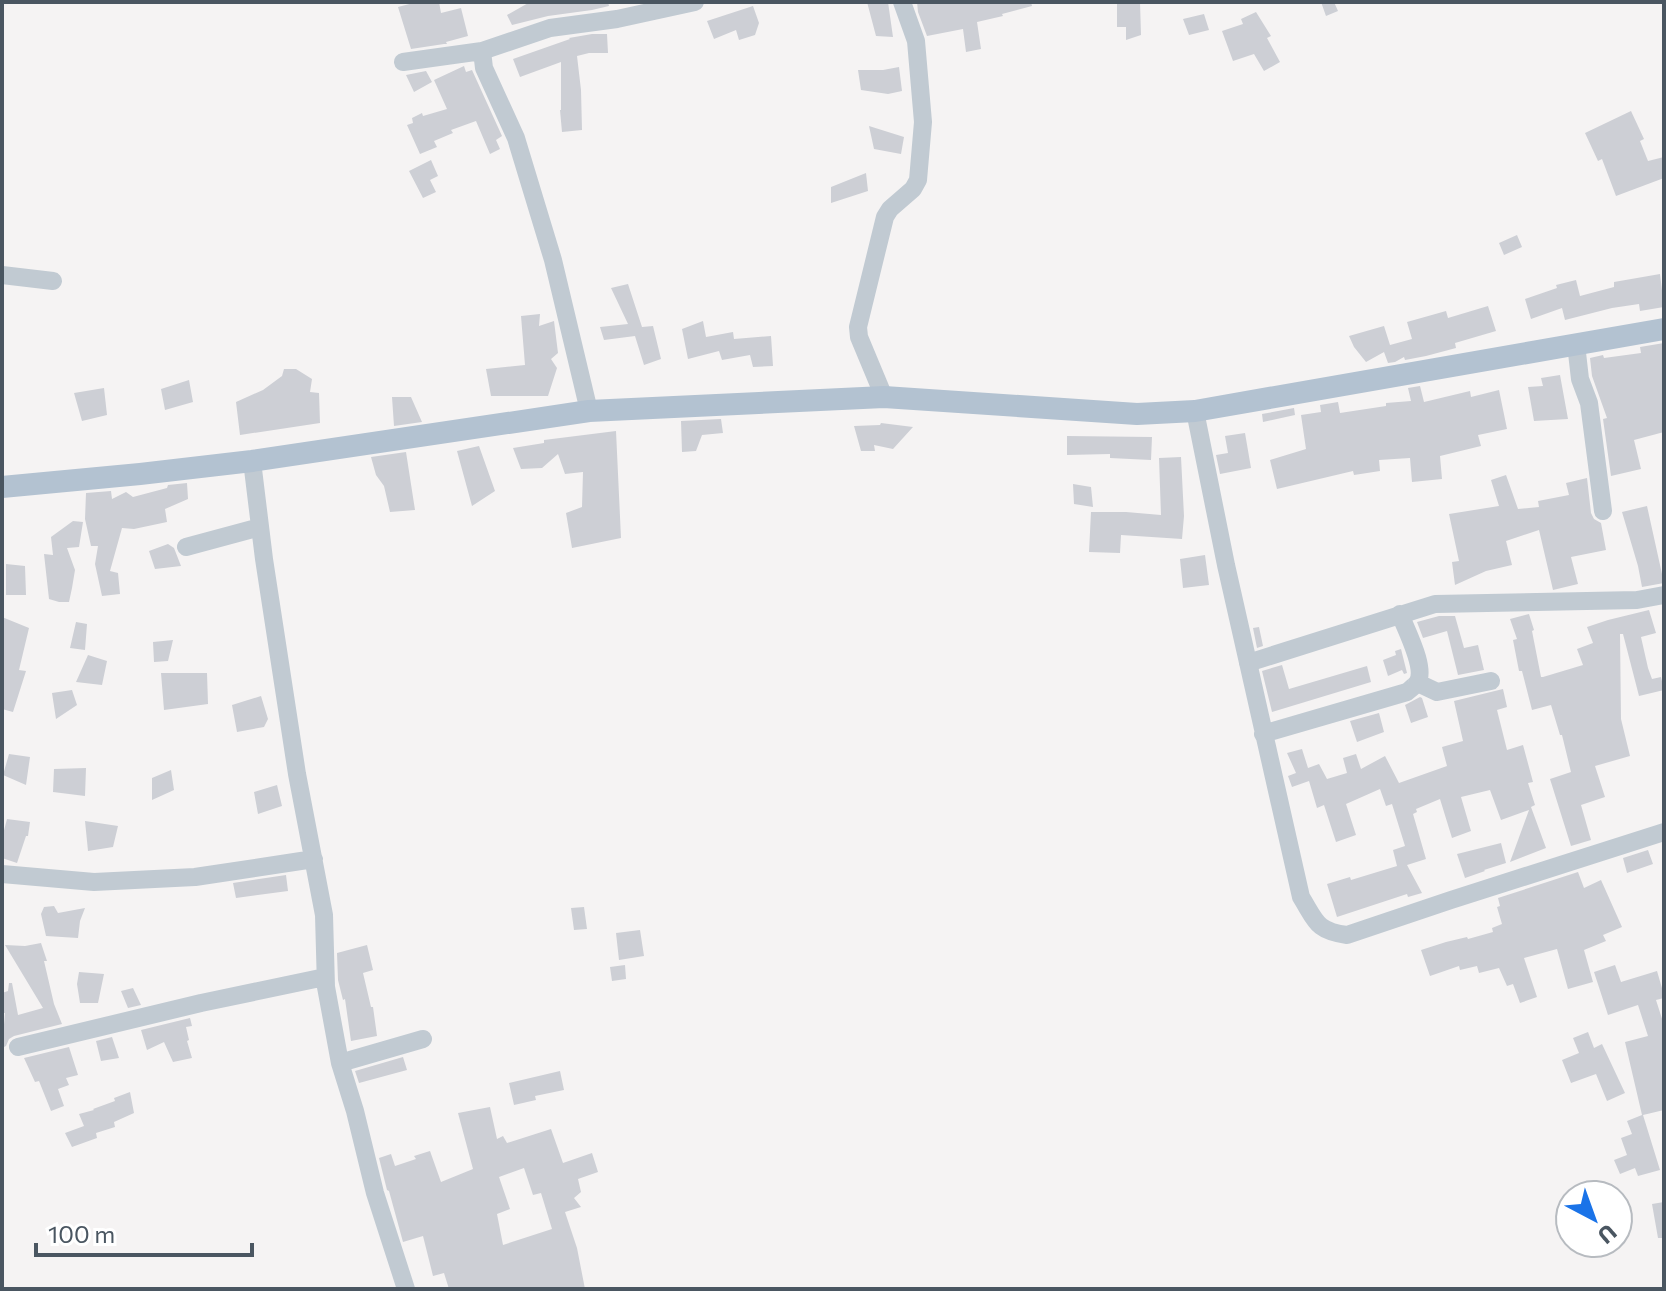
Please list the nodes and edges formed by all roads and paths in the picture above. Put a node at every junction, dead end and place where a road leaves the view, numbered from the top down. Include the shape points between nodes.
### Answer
1 (695, 2) edge
2 (902, 2) edge
3 (616, 11) edge
4 (482, 51) junction
5 (403, 62) dead end
6 (2, 275) edge
7 (53, 281) dead end
8 (1664, 329) edge
9 (1576, 344) junction
10 (884, 397) junction
11 (589, 411) junction
12 (1195, 411) junction
13 (252, 461) junction
14 (2, 487) edge
15 (1603, 511) dead end
16 (260, 527) junction
17 (186, 547) dead end
18 (1664, 595) edge
19 (1400, 614) junction
20 (1248, 663) junction
21 (1491, 681) dead end
22 (1418, 683) junction
23 (1263, 734) junction
24 (1664, 832) edge
25 (314, 859) junction
26 (2, 874) edge
27 (325, 977) junction
28 (423, 1039) dead end
29 (18, 1047) dead end
30 (340, 1063) junction
31 (406, 1289) edge

1 - 3 street
2 - 10 street via 916,41 923,122 918,180 885,217 858,327
3 - 4 street
4 - 5 street
4 - 11 street via 484,68 516,138 549,247
6 - 7 street
8 - 9 main road
9 - 12 main road
9 - 15 street
10 - 11 main road
10 - 12 main road via 1137,414
11 - 13 main road
12 - 20 street
13 - 14 main road
13 - 16 street
16 - 17 street
16 - 25 street
18 - 19 street via 1435,604
19 - 20 street
19 - 22 street via 1419,663
20 - 23 street
21 - 22 street via 1437,692
22 - 23 street via 1407,692
23 - 24 street via 1301,897 1329,933 1347,935
25 - 26 street via 195,877 123,881
25 - 27 street via 324,915
27 - 29 street
27 - 30 street
28 - 30 street
30 - 31 street

